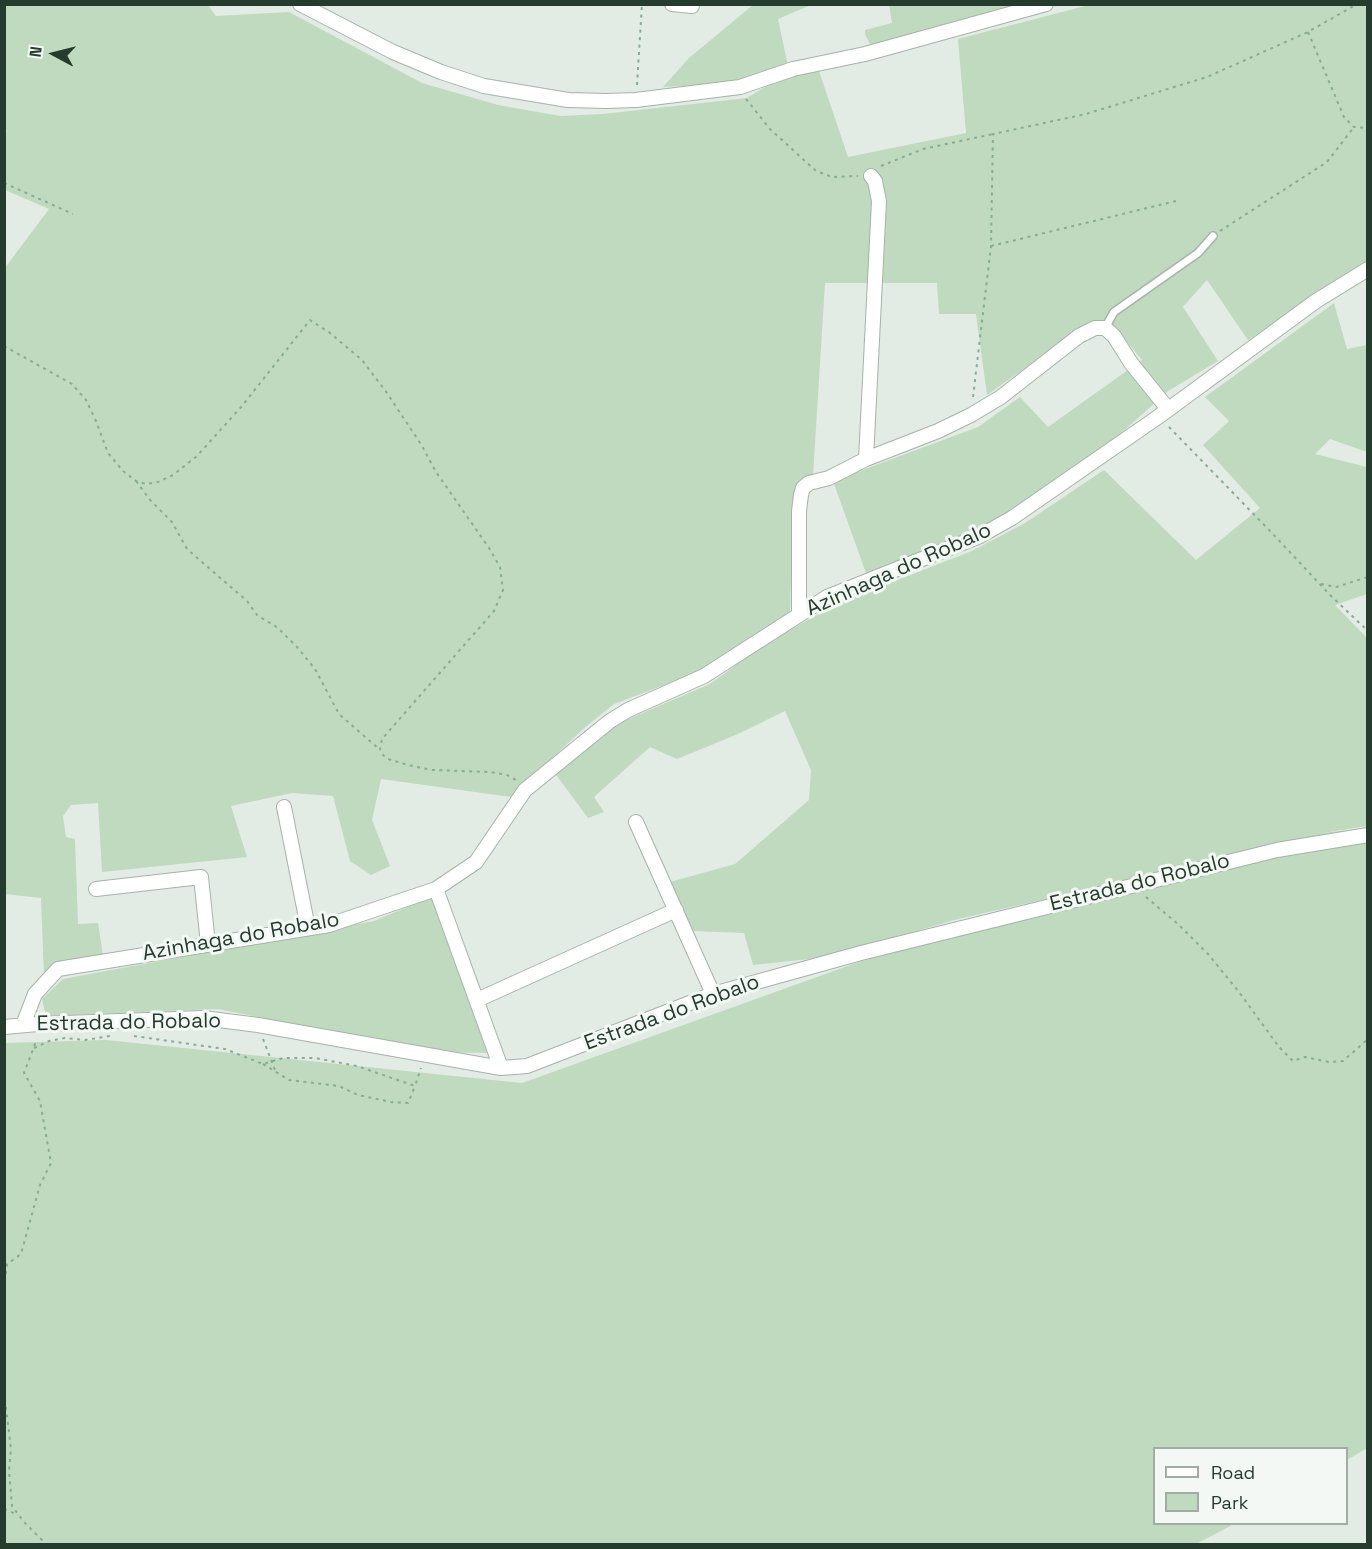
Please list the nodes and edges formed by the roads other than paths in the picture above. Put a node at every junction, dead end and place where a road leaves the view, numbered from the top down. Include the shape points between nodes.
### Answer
1 (300, 4) edge
2 (672, 4) edge
3 (1046, 4) edge
4 (692, 6) dead end
5 (871, 176) road end
6 (1213, 236) road end
7 (1368, 269) edge
8 (1105, 328) junction
9 (1163, 413) junction
10 (866, 459) junction
11 (799, 613) junction
12 (284, 807) dead end
13 (636, 822) dead end
14 (1368, 835) edge
15 (436, 889) junction
16 (96, 890) dead end
17 (676, 910) junction
18 (309, 928) junction
19 (207, 944) junction
20 (713, 994) junction
21 (477, 1000) junction
22 (23, 1025) junction
23 (4, 1027) edge
24 (501, 1068) junction

1 - 3 street via 393,52 484,86 568,100 636,100 741,87 793,69 896,46
2 - 4 street
5 - 10 street via 879,201
6 - 8 lane via 1198,253 1114,312
7 - 9 street, Azinhaga do Robalo via 1316,301
8 - 9 street
8 - 10 street via 1095,328 1080,336 1001,398 971,415
9 - 11 street, Azinhaga do Robalo via 980,536 827,597
10 - 11 street via 803,488 798,511
11 - 15 street, Azinhaga do Robalo via 704,676 610,721 525,790 476,862
12 - 18 street
13 - 17 street
14 - 20 street, Estrada do Robalo via 1277,850 1129,885
15 - 18 street, Azinhaga do Robalo via 329,925
15 - 21 street
16 - 19 street via 201,877
17 - 20 street
17 - 21 street
18 - 19 street, Azinhaga do Robalo
19 - 22 street, Azinhaga do Robalo via 58,969 35,994
20 - 24 street, Estrada do Robalo via 527,1066
21 - 24 street
22 - 23 street, Estrada do Robalo
22 - 24 street, Estrada do Robalo via 203,1018

